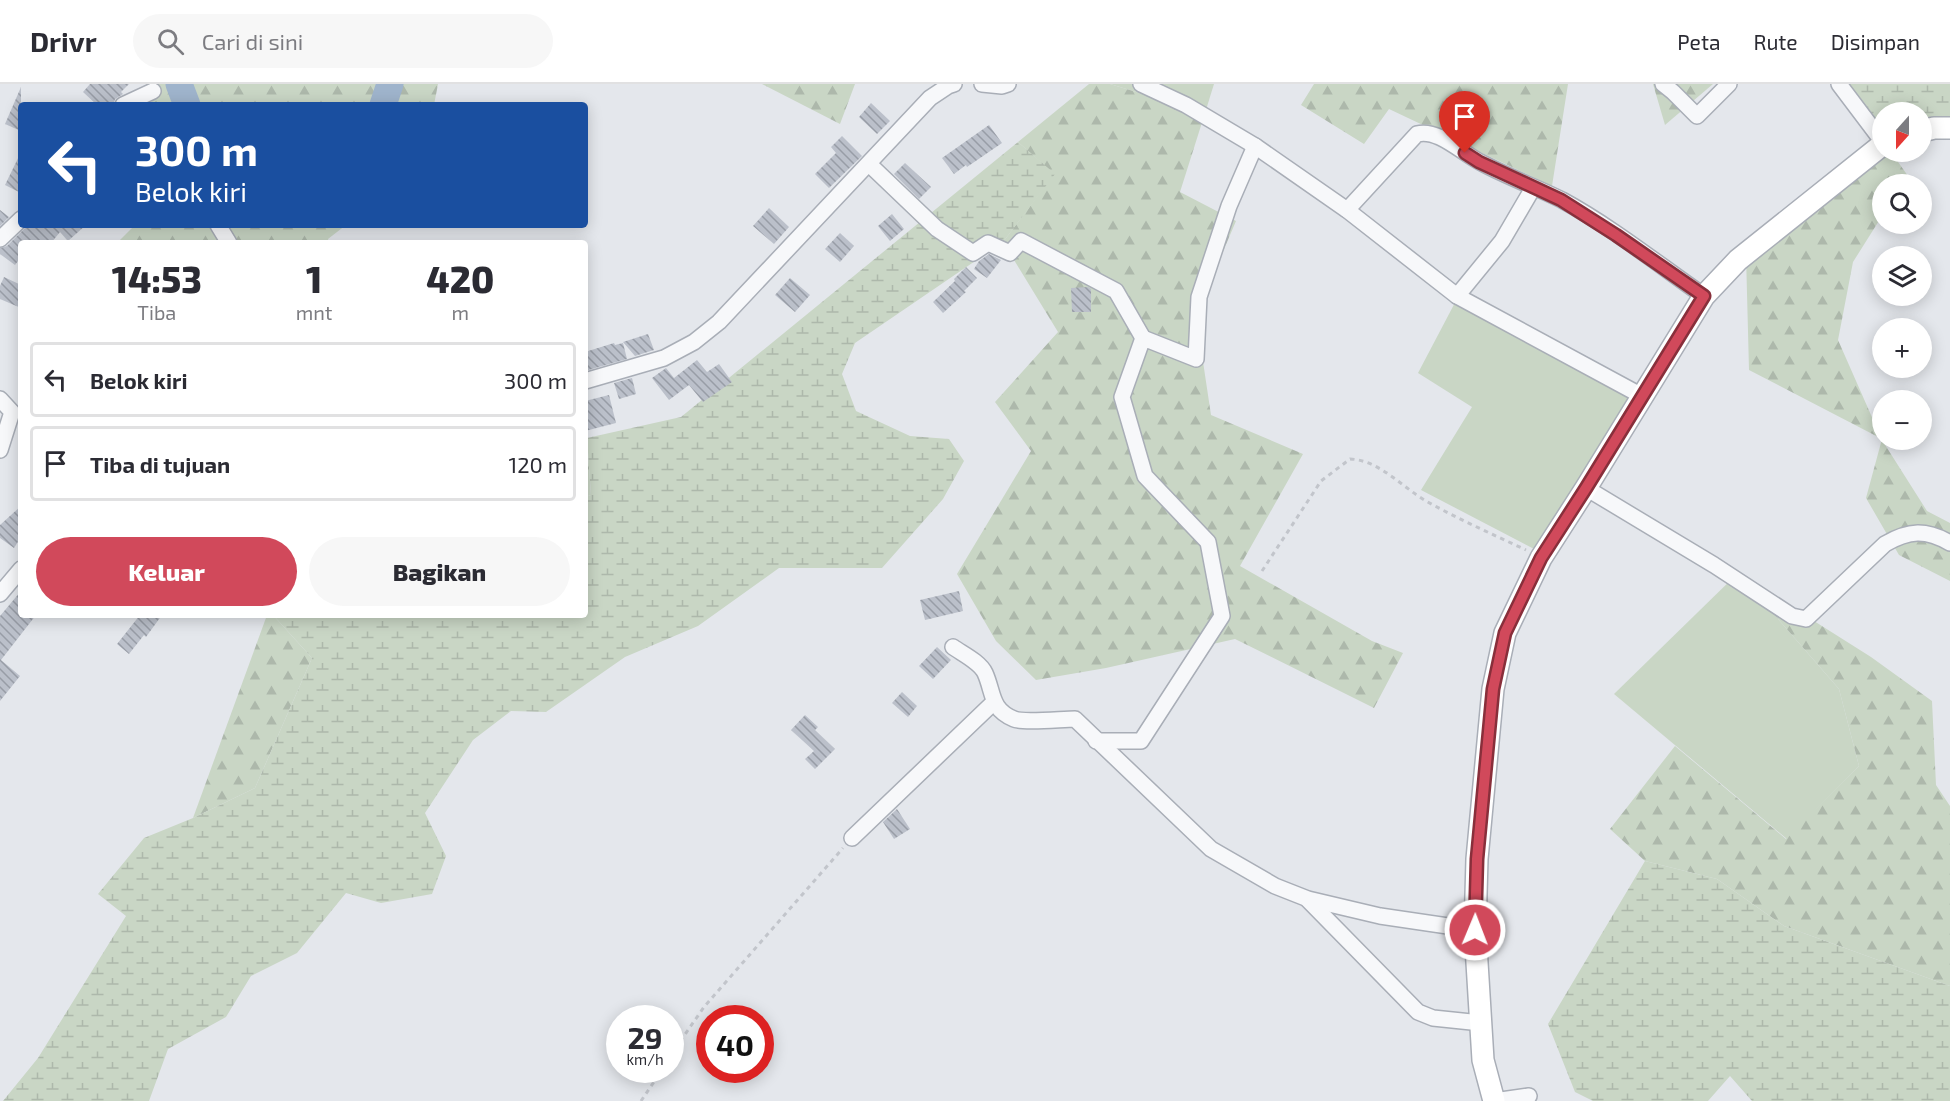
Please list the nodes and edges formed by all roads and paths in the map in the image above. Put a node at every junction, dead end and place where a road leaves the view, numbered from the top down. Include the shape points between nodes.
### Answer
1 (954, 84) edge
2 (982, 84) edge
3 (1008, 84) edge
4 (1141, 84) edge
5 (1663, 84) edge
6 (1729, 84) edge
7 (1839, 84) edge
8 (154, 93) edge
9 (131, 102) edge
10 (1872, 128) edge
11 (1932, 128) edge
12 (1950, 128) edge
13 (1255, 146) junction
14 (1872, 153) edge
15 (869, 164) junction
16 (1533, 188) junction
17 (1347, 210) junction
18 (18, 222) edge
19 (0, 239) edge
20 (1457, 296) junction
21 (1704, 296) junction
22 (1143, 338) junction
23 (588, 380) edge
24 (1642, 396) junction
25 (0, 399) edge
26 (0, 450) edge
27 (1586, 488) junction
28 (1950, 543) edge
29 (1541, 558) junction
30 (1262, 572) dead end
31 (18, 573) edge
32 (0, 594) edge
33 (953, 648) dead end
34 (994, 702) junction
35 (1096, 741) junction
36 (852, 838) joint
37 (1308, 899) junction
38 (1475, 930) junction
39 (1481, 1023) junction
40 (684, 1035) edge
41 (653, 1083) edge
42 (1529, 1096) dead end
43 (641, 1101) edge
44 (1494, 1101) edge

1 - 15 street via 930,98
2 - 3 street
4 - 13 street via 1186,105
5 - 6 street via 1697,116
7 - 10 street
8 - 9 street
11 - 12 street
13 - 17 street
13 - 22 street via 1229,206 1199,297 1196,359
14 - 21 street via 1738,260
15 - 22 street via 937,229 973,253 988,243 1010,253 1022,241 1116,291
15 - 23 street via 719,322 694,342 664,358
16 - 17 street via 1479,162 1435,134 1423,132
16 - 20 street via 1502,241
16 - 21 street via 1580,212
17 - 20 street
18 - 19 street
20 - 24 street
21 - 24 street
22 - 35 street via 1122,397 1145,476 1208,542 1222,616 1141,741
24 - 27 street
25 - 26 street via 12,412
27 - 28 street via 1799,618 1806,619 1885,544 1900,536 1926,533
27 - 29 street
29 - 30 path via 1425,501 1378,468 1350,459 1321,481
29 - 38 street via 1505,633 1493,689 1477,859
31 - 32 street
33 - 34 street via 985,671
34 - 35 street via 1016,720 1075,719
34 - 36 street
35 - 37 street via 1210,849 1275,886
36 - 40 path via 704,1006
37 - 38 street via 1380,916
37 - 39 street via 1418,1012 1433,1018
38 - 39 street
39 - 44 street via 1483,1060
41 - 43 path
42 - 44 street

